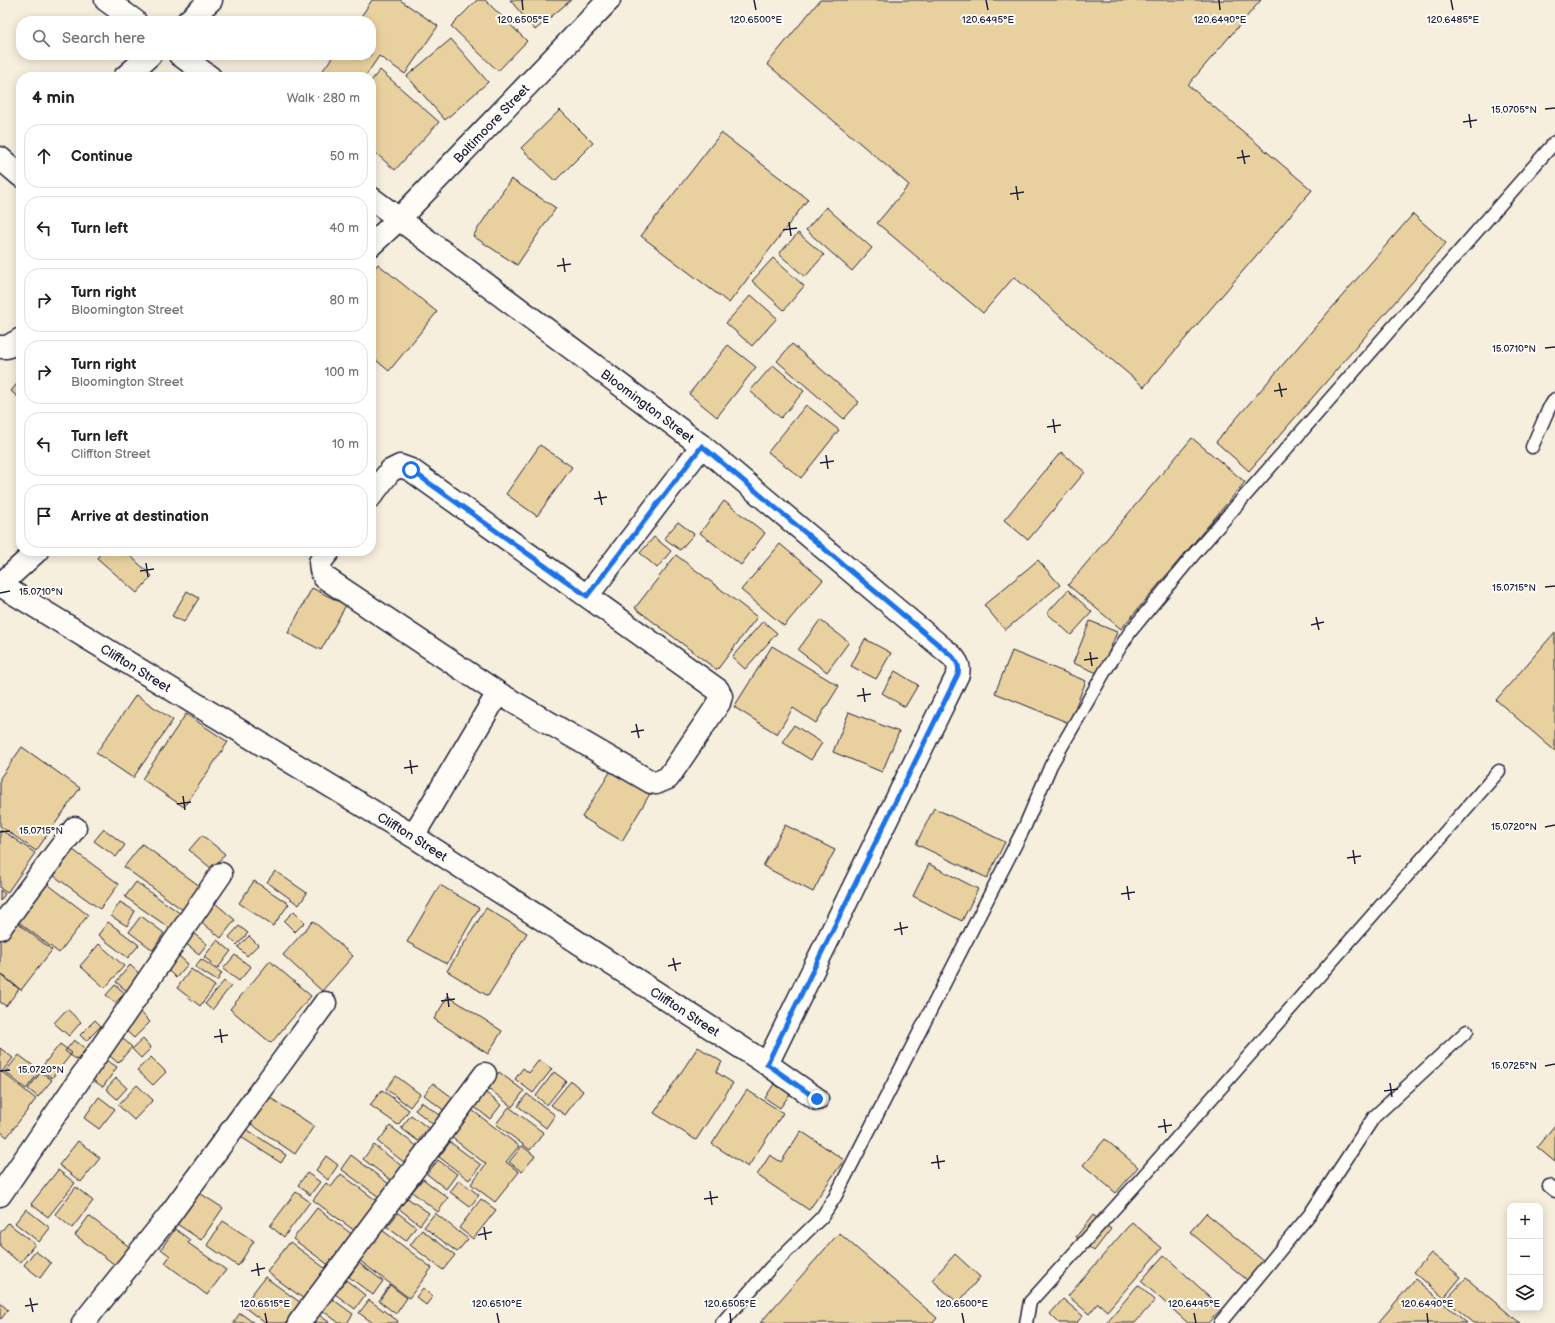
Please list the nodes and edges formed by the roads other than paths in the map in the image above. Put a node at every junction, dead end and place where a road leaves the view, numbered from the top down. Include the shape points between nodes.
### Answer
1 (106, 0) edge
2 (211, 0) edge
3 (609, 0) edge
4 (128, 16) edge
5 (193, 16) edge
6 (144, 60) edge
7 (187, 60) edge
8 (131, 72) edge
9 (203, 72) edge
10 (1555, 142) edge
11 (376, 202) edge
12 (399, 219) junction
13 (376, 240) edge
14 (16, 342) edge
15 (0, 347) edge
16 (1555, 400) edge
17 (702, 446) junction
18 (1532, 447) dead end
19 (376, 489) edge
20 (32, 556) edge
21 (325, 556) edge
22 (0, 585) edge
23 (587, 596) junction
24 (498, 693) junction
25 (1499, 771) dead end
26 (75, 828) dead end
27 (414, 836) junction
28 (222, 874) dead end
29 (0, 928) edge
30 (325, 1003) dead end
31 (1467, 1031) dead end
32 (767, 1064) junction
33 (485, 1074) dead end
34 (817, 1099) dead end
35 (0, 1195) edge
36 (83, 1323) edge
37 (299, 1323) edge
38 (722, 1323) edge
39 (1026, 1323) edge
40 (1220, 1323) edge

1 - 4 street
2 - 5 street
3 - 12 street, Baltimoore Street
6 - 8 street
7 - 9 street
10 - 38 lane via 1195,554 1130,632 1051,765 1025,826 835,1197 822,1217 771,1267
11 - 12 street, Bloomington Street
12 - 13 street, Baltimoore Street
12 - 17 street, Bloomington Street
14 - 15 street via 7,347
16 - 18 lane
17 - 23 street
17 - 32 street, Bloomington Street via 952,656 960,669
19 - 23 street via 390,471 400,466 411,470
20 - 22 street
21 - 24 street via 320,562 324,577
22 - 27 street, Cliffton Street
23 - 24 street via 718,690 721,696 719,703 668,778 656,783 651,782
24 - 27 street
25 - 39 lane via 1140,1181 1030,1302
26 - 29 street
27 - 32 street, Cliffton Street
28 - 35 street
30 - 36 street via 168,1217
31 - 40 lane via 1374,1117 1310,1214
32 - 34 street, Cliffton Street
33 - 37 street

